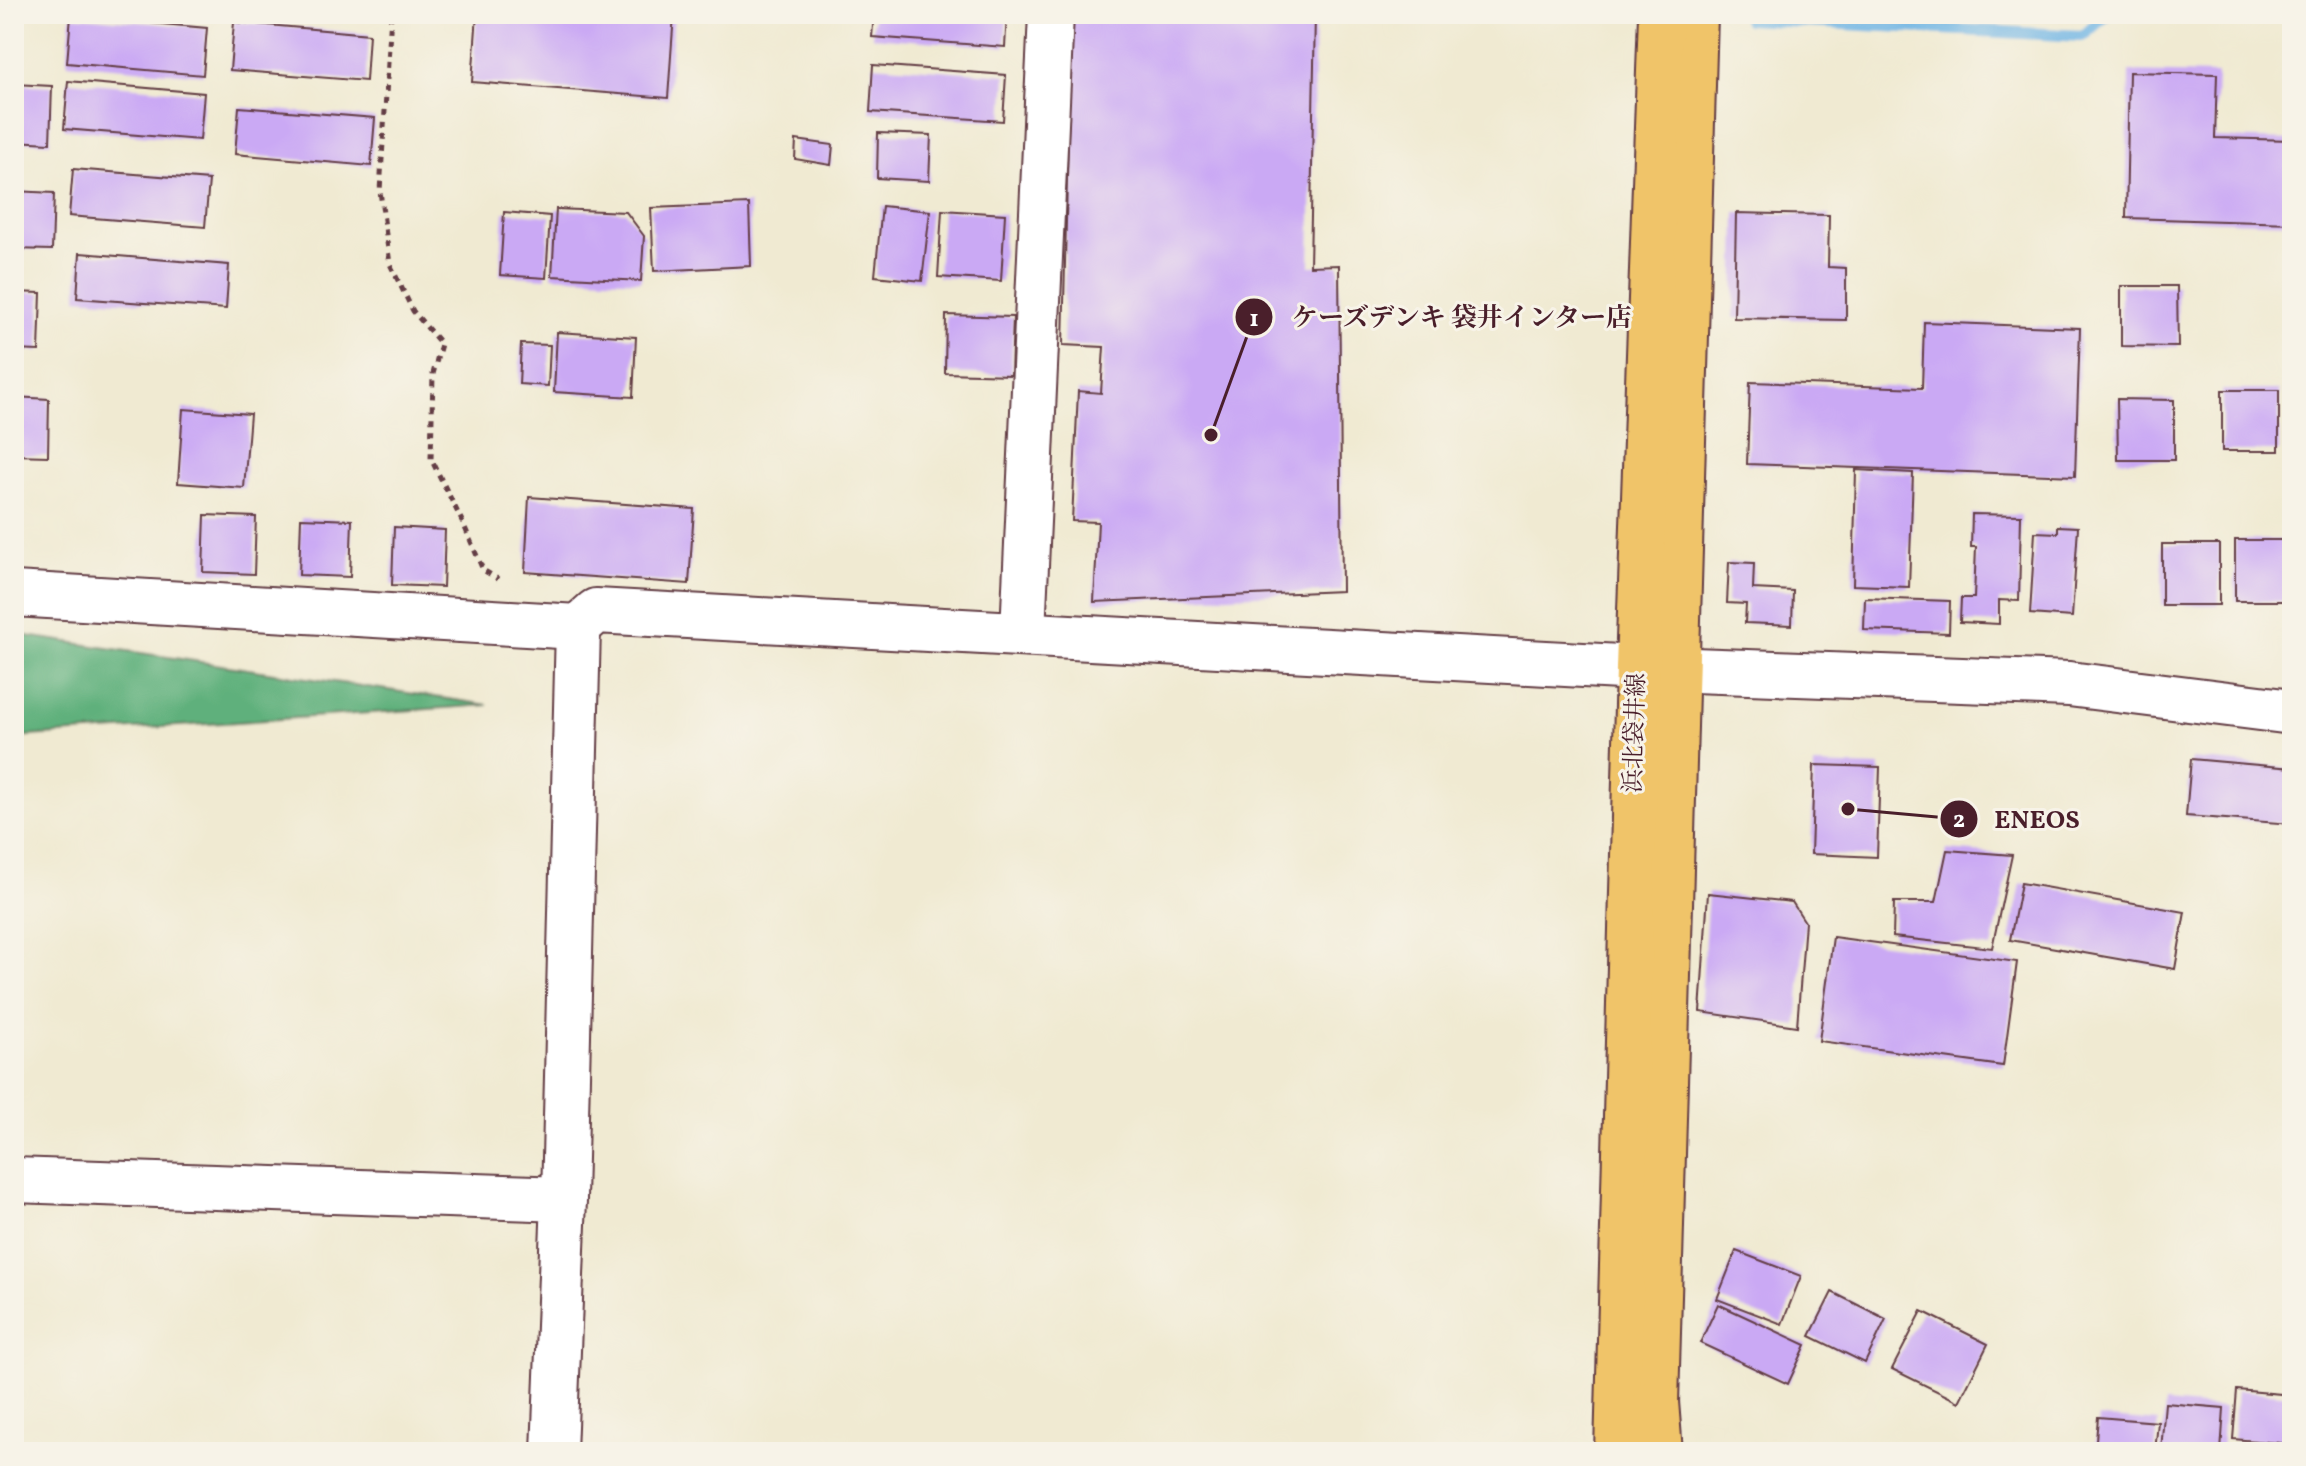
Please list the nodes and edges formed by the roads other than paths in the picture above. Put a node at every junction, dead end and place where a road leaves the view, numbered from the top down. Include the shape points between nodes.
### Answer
1 (1051, 14) edge
2 (1661, 14) edge
3 (1695, 14) edge
4 (14, 594) edge
5 (578, 627) junction
6 (1023, 632) junction
7 (1658, 669) junction
8 (2292, 712) edge
9 (14, 1180) edge
10 (564, 1199) junction
11 (554, 1452) edge
12 (1617, 1452) edge
13 (1657, 1452) edge

1 - 6 street
2 - 7 main road, 浜北袋井線
3 - 7 main road, 浜北袋井線
4 - 5 street
5 - 6 street via 596,611
5 - 10 street
6 - 7 street
7 - 8 street via 2069,684
7 - 12 main road, 浜北袋井線
7 - 13 main road, 浜北袋井線
9 - 10 street
10 - 11 street

